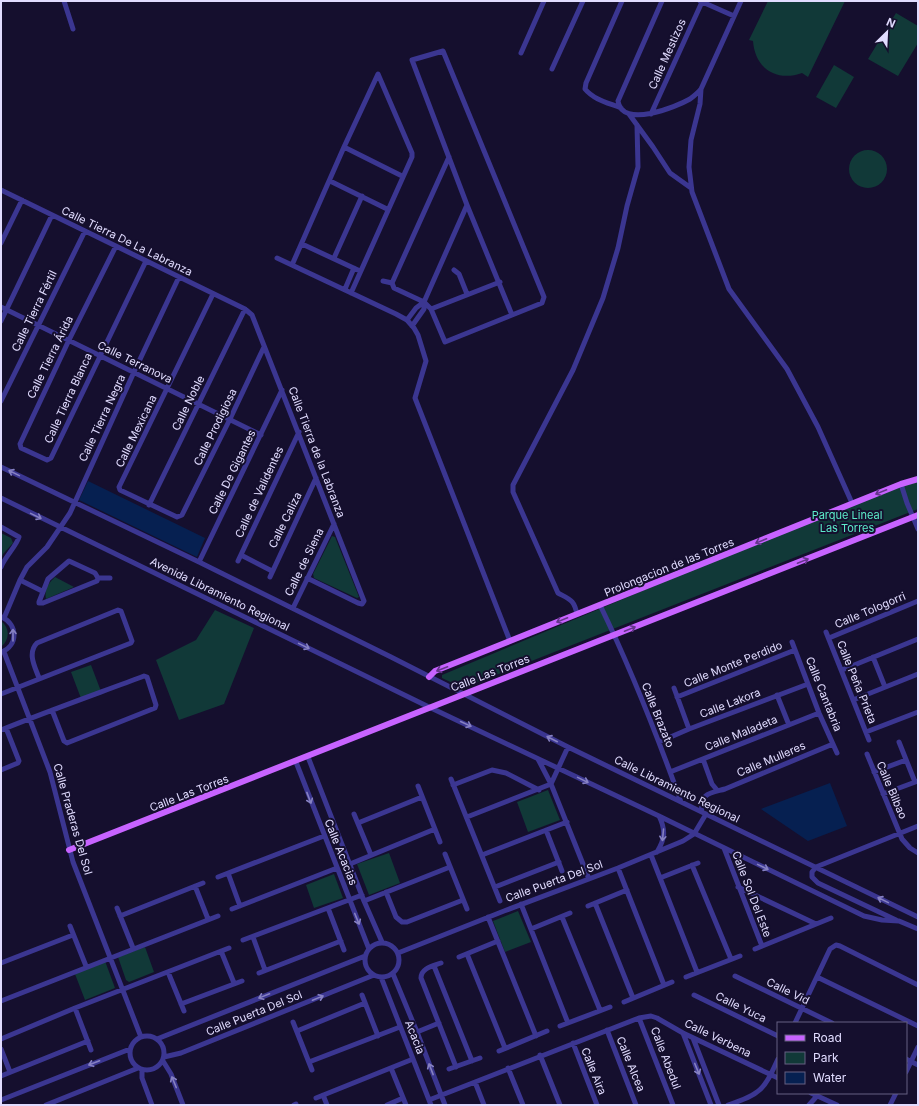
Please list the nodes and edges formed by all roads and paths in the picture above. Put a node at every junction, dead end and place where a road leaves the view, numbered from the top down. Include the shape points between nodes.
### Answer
1 (64, 1) edge
2 (544, 1) edge
3 (583, 1) edge
4 (622, 1) edge
5 (662, 1) edge
6 (741, 1) edge
7 (700, 2) edge
8 (734, 16) junction
9 (73, 29) dead end
10 (521, 53) dead end
11 (552, 69) dead end
12 (702, 89) junction
13 (621, 108) junction
14 (629, 114) junction
15 (651, 114) junction
16 (637, 125) junction
17 (344, 147) junction
18 (449, 157) junction
19 (402, 176) junction
20 (330, 181) junction
21 (691, 188) junction
22 (1, 190) edge
23 (362, 196) junction
24 (22, 200) junction
25 (467, 205) junction
26 (387, 209) junction
27 (52, 215) junction
28 (85, 231) junction
29 (1, 243) edge
30 (302, 244) junction
31 (116, 246) junction
32 (277, 258) dead end
33 (334, 258) junction
34 (146, 261) junction
35 (292, 265) junction
36 (354, 268) junction
37 (454, 270) dead end
38 (360, 271) junction
39 (179, 277) junction
40 (383, 281) dead end
41 (500, 282) junction
42 (392, 283) junction
43 (345, 289) junction
44 (351, 293) junction
45 (213, 294) junction
46 (467, 294) junction
47 (424, 302) junction
48 (1, 306) edge
49 (7, 309) junction
50 (245, 309) junction
51 (431, 309) junction
52 (512, 315) junction
53 (407, 320) junction
54 (1, 321) edge
55 (38, 325) junction
56 (412, 326) junction
57 (69, 340) junction
58 (264, 347) junction
59 (100, 355) junction
60 (134, 372) junction
61 (168, 389) junction
62 (282, 390) junction
63 (1, 401) edge
64 (199, 404) junction
65 (230, 420) junction
66 (298, 432) junction
67 (261, 435) junction
68 (51, 458) joint
69 (1, 467) edge
70 (316, 478) junction
71 (918, 479) edge
72 (901, 484) junction
73 (1, 498) edge
74 (74, 502) junction
75 (852, 503) junction
76 (150, 504) junction
77 (916, 516) edge
78 (334, 524) junction
79 (1, 527) edge
80 (60, 528) junction
81 (918, 529) edge
82 (241, 555) junction
83 (238, 561) dead end
84 (199, 562) junction
85 (1, 567) edge
86 (272, 571) junction
87 (270, 577) dead end
88 (98, 578) junction
89 (110, 578) dead end
90 (307, 578) junction
91 (20, 580) junction
92 (42, 591) junction
93 (918, 601) edge
94 (600, 605) junction
95 (292, 608) junction
96 (577, 614) junction
97 (2, 617) edge
98 (826, 632) dead end
99 (615, 635) junction
100 (829, 638) junction
101 (918, 639) edge
102 (510, 641) junction
103 (792, 642) dead end
104 (796, 650) junction
105 (2, 652) edge
106 (873, 657) junction
107 (842, 670) junction
108 (918, 674) edge
109 (429, 676) junction
110 (39, 678) junction
111 (808, 684) junction
112 (886, 687) junction
113 (17, 688) junction
114 (674, 688) dead end
115 (1, 694) edge
116 (463, 695) junction
117 (778, 695) junction
118 (678, 697) junction
119 (853, 700) junction
120 (431, 708) junction
121 (52, 710) junction
122 (918, 712) edge
123 (819, 713) junction
124 (28, 719) junction
125 (789, 725) junction
126 (4, 729) edge
127 (690, 729) junction
128 (866, 732) junction
129 (869, 740) dead end
130 (659, 742) junction
131 (899, 742) dead end
132 (833, 744) junction
133 (568, 747) junction
134 (837, 753) dead end
135 (867, 754) dead end
136 (308, 756) junction
137 (538, 758) junction
138 (703, 759) junction
139 (906, 760) junction
140 (296, 762) junction
141 (559, 768) junction
142 (1, 770) edge
143 (670, 772) junction
144 (874, 772) junction
145 (450, 779) dead end
146 (916, 782) edge
147 (551, 784) junction
148 (453, 785) junction
149 (418, 786) dead end
150 (539, 790) junction
151 (717, 790) junction
152 (883, 794) junction
153 (422, 797) junction
154 (681, 802) junction
155 (704, 813) junction
156 (354, 814) dead end
157 (659, 816) junction
158 (467, 817) junction
159 (567, 822) junction
160 (358, 823) junction
161 (918, 826) edge
162 (435, 829) junction
163 (546, 830) junction
164 (899, 833) junction
165 (694, 834) junction
166 (324, 836) junction
167 (440, 842) dead end
168 (724, 848) junction
169 (69, 850) junction
170 (918, 853) edge
171 (445, 854) dead end
172 (654, 854) junction
173 (371, 855) junction
174 (482, 855) junction
175 (559, 862) junction
176 (698, 863) dead end
177 (350, 864) junction
178 (692, 865) junction
179 (450, 867) junction
180 (816, 867) junction
181 (337, 868) junction
182 (618, 868) junction
183 (562, 871) dead end
184 (228, 873) junction
185 (218, 877) dead end
186 (660, 878) junction
187 (589, 879) junction
188 (203, 883) dead end
189 (195, 886) junction
190 (495, 887) junction
191 (738, 887) junction
192 (627, 890) junction
193 (386, 892) junction
194 (362, 895) junction
195 (349, 899) junction
196 (463, 900) junction
197 (364, 901) junction
198 (500, 901) dead end
199 (595, 903) junction
200 (521, 904) junction
201 (240, 906) junction
202 (588, 906) dead end
203 (116, 908) dead end
204 (328, 908) junction
205 (467, 909) dead end
206 (232, 910) dead end
207 (570, 913) dead end
208 (120, 916) junction
209 (218, 916) dead end
210 (562, 916) junction
211 (488, 917) junction
212 (918, 917) edge
213 (831, 918) dead end
214 (208, 919) junction
215 (900, 922) junction
216 (816, 924) junction
217 (70, 926) dead end
218 (531, 929) junction
219 (918, 929) edge
220 (74, 935) junction
221 (253, 937) junction
222 (243, 940) dead end
223 (341, 941) junction
224 (498, 941) junction
225 (382, 942) junction
226 (762, 946) junction
227 (133, 948) junction
228 (229, 948) dead end
229 (369, 948) junction
230 (755, 949) dead end
231 (344, 950) dead end
232 (221, 951) junction
233 (398, 952) junction
234 (467, 954) junction
235 (365, 956) junction
236 (740, 956) dead end
237 (110, 957) junction
238 (458, 957) dead end
239 (731, 959) junction
240 (1, 963) edge
241 (442, 963) dead end
242 (86, 966) junction
243 (434, 966) junction
244 (265, 970) junction
245 (168, 972) junction
246 (697, 972) junction
247 (259, 973) dead end
248 (393, 974) junction
249 (374, 975) junction
250 (735, 976) dead end
251 (381, 977) junction
252 (686, 977) dead end
253 (817, 977) junction
254 (242, 981) dead end
255 (672, 982) dead end
256 (234, 983) junction
257 (664, 985) junction
258 (918, 985) edge
259 (123, 990) junction
260 (362, 995) dead end
261 (694, 995) dead end
262 (633, 998) junction
263 (1, 1001) edge
264 (624, 1002) dead end
265 (365, 1003) junction
266 (181, 1004) junction
267 (610, 1007) dead end
268 (75, 1008) junction
269 (802, 1008) junction
270 (600, 1010) junction
271 (184, 1011) dead end
272 (639, 1018) junction
273 (293, 1022) dead end
274 (795, 1022) edge
275 (830, 1022) edge
276 (568, 1023) junction
277 (439, 1024) junction
278 (560, 1026) dead end
279 (918, 1026) edge
280 (400, 1027) junction
281 (607, 1030) junction
282 (297, 1031) junction
283 (417, 1032) junction
284 (547, 1032) dead end
285 (683, 1033) junction
286 (378, 1036) junction
287 (536, 1036) junction
288 (777, 1036) edge
289 (141, 1037) junction
290 (693, 1038) junction
291 (1, 1039) edge
292 (157, 1039) junction
293 (88, 1041) junction
294 (573, 1043) junction
295 (918, 1047) edge
296 (505, 1048) junction
297 (1, 1049) edge
298 (130, 1049) junction
299 (91, 1050) dead end
300 (499, 1051) dead end
301 (540, 1055) junction
302 (480, 1058) dead end
303 (164, 1059) junction
304 (413, 1059) junction
305 (472, 1061) junction
306 (777, 1061) edge
307 (908, 1061) edge
308 (310, 1062) junction
309 (918, 1065) edge
310 (456, 1067) junction
311 (391, 1068) junction
312 (508, 1068) junction
313 (140, 1069) junction
314 (449, 1069) dead end
315 (312, 1070) dead end
316 (10, 1072) junction
317 (771, 1075) junction
318 (1, 1076) edge
319 (777, 1078) edge
320 (475, 1082) junction
321 (813, 1094) edge
322 (895, 1094) edge
323 (323, 1095) junction
324 (442, 1095) junction
325 (817, 1096) junction
326 (316, 1098) dead end
327 (403, 1098) junction
328 (1, 1100) edge
329 (430, 1103) edge
330 (46, 1105) edge
331 (152, 1105) edge
332 (183, 1105) edge
333 (327, 1105) edge
334 (387, 1105) edge
335 (406, 1105) edge
336 (446, 1105) edge
337 (484, 1105) edge
338 (523, 1105) edge
339 (560, 1105) edge
340 (597, 1105) edge
341 (636, 1105) edge
342 (673, 1105) edge
343 (711, 1105) edge
344 (719, 1105) edge
345 (728, 1105) edge
346 (810, 1105) edge
347 (837, 1105) edge
348 (890, 1105) edge

1 - 9 street
2 - 10 street
3 - 11 street
4 - 13 street via 585,89 589,94
5 - 13 street via 618,101
6 - 8 street
7 - 8 street
7 - 15 street, Calle Mestizos
8 - 12 street
12 - 15 street via 689,99
12 - 21 street via 691,147
13 - 14 street
14 - 15 street
14 - 16 street
16 - 21 street via 670,173
16 - 96 street via 638,167 603,298 573,370 513,485 513,492 558,593 575,604
17 - 19 street
17 - 19 street via 378,74 412,153
17 - 20 street
18 - 25 street
18 - 42 street
18 - 52 street via 412,60 443,51 544,297 542,303
19 - 26 street
20 - 23 street
20 - 30 street
21 - 75 street via 730,289 787,369 818,427
22 - 24 street, Calle Tierra De La Labranza
23 - 26 street
23 - 33 street
24 - 27 street, Calle Tierra De La Labranza
24 - 29 street
25 - 41 street
25 - 47 street
26 - 38 street
27 - 28 street, Calle Tierra De La Labranza
27 - 49 street
28 - 31 street, Calle Tierra De La Labranza
28 - 55 street, Calle Tierra Fértil
30 - 33 street
30 - 35 street
31 - 34 street, Calle Tierra De La Labranza
31 - 57 street, Calle Tierra Árida
32 - 35 street
33 - 36 street
34 - 39 street, Calle Tierra De La Labranza
34 - 59 street, Calle Tierra Blanca
35 - 43 street
36 - 38 street
36 - 43 street
37 - 46 street via 459,274
38 - 44 street
39 - 45 street, Calle Tierra De La Labranza
39 - 60 street, Calle Tierra Negra
40 - 42 street
41 - 46 street
41 - 52 street
42 - 47 street via 394,288
43 - 44 street
44 - 53 street
45 - 50 street, Calle Tierra De La Labranza
45 - 61 street, Calle Mexicana
46 - 51 street
47 - 51 street
47 - 53 street
47 - 56 street via 424,310
48 - 49 street, Calle Terranova
49 - 54 street
49 - 55 street, Calle Terranova
50 - 58 street, Calle Tierra de la Labranza via 252,315
50 - 64 street, Calle Noble
51 - 52 street via 445,342
53 - 56 street
55 - 57 street, Calle Terranova
55 - 63 street, Calle Tierra Fértil
56 - 102 street via 418,335 426,361 415,398
57 - 59 street, Calle Terranova
57 - 68 street, Calle Tierra Árida via 20,444 21,448 47,460
58 - 62 street, Calle Tierra de la Labranza
58 - 65 street, Calle Prodigiosa
59 - 60 street, Calle Terranova
59 - 68 street, Calle Tierra Blanca
60 - 61 street, Calle Terranova
60 - 74 street, Calle Tierra Negra
61 - 64 street, Calle Terranova
61 - 76 street, Calle Mexicana via 119,487 120,490
62 - 66 street, Calle Tierra de la Labranza
62 - 67 street, Calle De Gigantes
64 - 65 street, Calle Terranova
64 - 76 street, Calle Noble
65 - 67 street, Calle Terranova
65 - 76 street, Calle Prodigiosa via 182,515 178,517
66 - 70 street, Calle Tierra de la Labranza
66 - 82 street, Calle de Validentes
67 - 84 street, Calle De Gigantes
74 -> 69 street, Avenida Libramiento Regional
70 - 78 street, Calle Tierra de la Labranza
70 - 86 street, Calle Caliza
71 - 72 main road, Prolongacion de las Torres
72 -> 75 main road, Prolongacion de las Torres
72 - 77 street via 907,503
73 -> 80 street, Avenida Libramiento Regional
74 - 80 street, Calle Tierra Negra
74 - 84 street, Avenida Libramiento Regional
75 -> 94 main road, Prolongacion de las Torres
77 - 81 street
99 -> 77 main road, Calle Las Torres
78 - 90 street, Calle de Siena
78 - 90 street, Calle Tierra de la Labranza via 364,601 362,604 358,603
79 - 85 street via 18,535 19,538
80 - 91 street via 47,547 27,566
80 -> 120 street, Avenida Libramiento Regional
82 - 83 street, Calle de Validentes
82 - 86 street
84 - 95 street, Avenida Libramiento Regional
86 - 87 street, Calle Caliza
88 - 89 street
88 - 92 street via 95,573 69,561 48,579
88 - 92 street via 39,603
90 - 95 street, Calle de Siena
91 - 92 street
91 - 97 street
93 - 100 street, Calle Tologorri
94 - 96 main road, Prolongacion de las Torres
94 - 99 street, Calle Brazato
95 - 109 street, Avenida Libramiento Regional
96 -> 102 main road, Prolongacion de las Torres
105 -> 97 street via 12,644 14,632 9,621
98 - 100 street, Calle Peña Prieta
99 - 116 main road, Calle Las Torres
99 - 130 street, Calle Brazato
100 - 107 street, Calle Peña Prieta
101 - 106 street
102 -> 109 main road, Prolongacion de las Torres via 435,671
103 - 104 street, Calle Cantabria
104 - 111 street, Calle Cantabria
104 - 118 street, Calle Monte Perdido
105 - 113 street, Calle Praderas Del Sol
106 - 107 street
106 - 112 street
107 - 119 street, Calle Peña Prieta
108 - 112 street
109 - 116 street, Calle Libramiento Regional
110 - 110 street via 131,643 121,611 118,610 37,643 31,656
110 - 113 street
111 - 117 street, Calle Lakora
111 - 123 street, Calle Cantabria
112 - 119 street
113 - 115 street
113 - 124 street, Calle Praderas Del Sol
114 - 118 street
116 - 120 main road, Calle Las Torres
133 -> 116 street, Calle Libramiento Regional
117 - 125 street
117 - 127 street, Calle Lakora
118 - 127 street
119 - 128 street, Calle Peña Prieta
120 - 136 main road, Calle Las Torres
120 -> 137 street
121 - 121 street via 67,743 155,708 156,705 145,676
121 - 124 street
122 - 128 street
123 - 125 street, Calle Maladeta
123 - 132 street, Calle Cantabria
124 - 126 street
124 - 169 street, Calle Praderas Del Sol via 50,772
125 - 138 street, Calle Maladeta
126 - 142 street via 19,761
127 - 130 street, Calle Lakora
128 - 129 street, Calle Peña Prieta
130 - 143 street, Calle Brazato
131 - 139 street
132 - 134 street, Calle Cantabria
132 - 151 street, Calle Mulleres via 725,789
133 - 141 street
133 - 154 street, Calle Libramiento Regional
135 - 144 street, Calle Bilbao
136 - 140 main road, Calle Las Torres
136 - 177 street, Calle Acacias
137 - 141 street
137 - 147 street
138 - 143 street, Calle Maladeta
138 - 151 street via 712,784
139 - 144 street
139 - 146 street
140 -> 166 street, Calle Acacias
140 - 169 main road, Calle Las Torres
141 - 147 street
141 -> 157 street
143 - 154 street, Calle Brazato
144 - 152 street, Calle Bilbao
145 - 148 street
146 - 152 street
147 - 150 street
147 - 159 street
148 - 150 street via 492,770 506,773
148 - 158 street
149 - 153 street
150 - 158 street
151 - 155 street, Calle Mulleres via 704,796 700,804
152 - 164 street, Calle Bilbao
153 - 160 street
153 - 162 street
154 - 155 street, Calle Libramiento Regional
155 - 165 street, Calle Puerta Del Sol
155 - 180 street, Calle Libramiento Regional
156 - 160 street
157 - 165 street
157 -> 172 street via 664,832 662,843
158 - 174 street
159 - 163 street
159 - 187 street
160 - 173 street
161 - 164 street
162 - 167 street
162 - 173 street
163 - 174 street
163 - 175 street
164 - 170 street, Calle Bilbao via 905,844
164 - 180 street
165 - 168 street
165 - 172 street, Calle Puerta Del Sol
166 - 181 street, Calle Acacias
166 - 184 street
168 - 191 street, Calle Sol Del Este
168 -> 215 street via 864,916
169 - 237 street, Calle Praderas Del Sol
171 - 179 street
172 - 182 street, Calle Puerta Del Sol
172 - 186 street
173 - 177 street
174 - 190 street
175 - 183 street
175 - 190 street
176 - 178 street
177 - 194 street, Calle Acacias
178 - 186 street
178 - 239 street
179 - 193 street
179 - 196 street
212 -> 180 street, Calle Libramiento Regional
180 - 215 street via 812,877 818,884
181 - 195 street, Calle Acacias
181 - 201 street
182 - 187 street, Calle Puerta Del Sol
182 - 192 street
184 - 185 street
184 - 201 street
186 - 246 street
187 - 200 street, Calle Puerta Del Sol
188 - 189 street
189 - 208 street
189 - 214 street
190 - 198 street
191 - 216 street
191 - 226 street, Calle Sol Del Este
192 - 199 street
192 - 257 street
193 - 196 street via 396,917 402,922
193 - 197 street
194 - 195 street
194 - 197 street, Calle Acacias
195 - 204 street
195 -> 229 street, Calle Acacias
196 - 205 street
197 - 225 street, Calle Acacias
199 - 202 street
199 - 262 street
200 - 211 street, Calle Puerta Del Sol
200 - 218 street
201 - 206 street
203 - 208 street
204 - 221 street
204 - 223 street
207 - 210 street
208 - 227 street
209 - 214 street
210 - 218 street
210 - 270 street
211 - 224 street
211 - 233 street, Calle Puerta Del Sol
213 - 216 street, Calle Sol Del Este
214 - 227 street
215 - 219 street
216 - 226 street, Calle Sol Del Este
217 - 220 street
218 - 276 street
220 - 240 street
220 - 242 street
221 - 222 street
221 - 244 street
223 - 231 street
223 - 244 street
224 - 234 street
224 - 287 street
225 - 229 street
225 - 233 street via 392,945
226 - 230 street, Calle Sol Del Este
227 - 237 street
228 - 232 street
229 - 235 street
232 - 245 street
232 - 256 street
233 - 248 street via 400,962
234 - 238 street
234 - 296 street
235 - 249 street via 367,969
235 -> 292 street, Calle Puerta Del Sol
236 - 239 street
237 - 242 street
237 - 259 street, Calle Praderas Del Sol
239 - 246 street
241 - 243 street
242 - 263 street
243 - 277 street via 423,972 421,978
243 - 305 street
244 - 247 street
245 - 259 street
245 - 266 street
246 - 252 street
248 - 251 street
248 - 283 street
249 - 251 street
303 -> 249 street, Calle Puerta Del Sol
250 - 269 street, Calle Vid
251 - 280 street, Acacia
253 - 258 street via 830,949 833,946 840,946
253 - 269 street
253 - 279 street
254 - 256 street
255 - 257 street
256 - 266 street
257 - 262 street
259 - 268 street
259 - 289 street, Calle Praderas Del Sol
260 - 265 street
261 - 288 street, Calle Yuca
262 - 264 street
265 - 282 street
265 - 286 street
266 - 271 street
267 - 270 street
268 - 291 street
268 - 293 street
269 - 274 street
269 - 275 street, Calle Vid
270 - 276 street
272 - 281 street
272 - 285 street, Calle Verbena via 651,1016
272 - 342 street, Calle Abedul
273 - 282 street
276 - 278 street
277 - 283 street
277 - 310 street
280 - 286 street
280 - 304 street, Acacia
281 - 294 street
281 - 341 street, Calle Alcea
282 - 308 street
324 -> 283 street
284 - 287 street
285 - 290 street, Calle Verbena
285 -> 343 street
286 - 308 street
287 - 296 street
289 - 292 street
289 - 298 street
290 - 317 street, Calle Verbena
290 - 344 street
292 - 303 street via 164,1047
293 - 299 street
293 - 316 street
294 - 301 street
294 - 340 street, Calle Aira
295 - 307 street
296 - 300 street
297 - 316 street
298 - 313 street via 131,1060
298 -> 328 street
301 - 312 street
301 - 339 street
302 - 305 street
303 - 313 street via 154,1070
332 -> 303 street
304 - 311 street
304 - 329 street, Acacia
305 - 310 street
306 - 317 street
307 - 309 street
308 - 315 street
310 - 314 street
311 - 323 street
311 - 327 street
312 - 320 street
312 - 338 street
313 - 330 street
313 - 331 street
316 - 318 street
317 - 319 street, Calle Verbena
317 - 345 street via 757,1093
320 - 324 street
320 - 337 street
321 - 325 street
322 - 348 street
323 - 326 street
323 - 333 street
324 - 329 street
324 - 336 street
325 - 346 street
325 - 347 street
327 - 334 street
327 - 335 street

